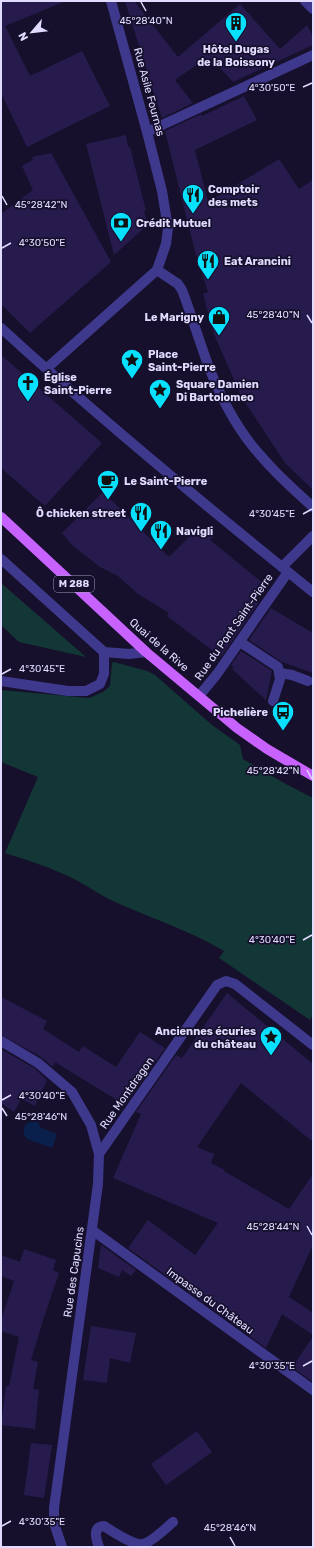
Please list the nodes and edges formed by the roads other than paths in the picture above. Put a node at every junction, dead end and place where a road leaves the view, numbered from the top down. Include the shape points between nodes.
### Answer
1 (111, 1) edge
2 (305, 1) edge
3 (313, 9) edge
4 (313, 55) edge
5 (147, 132) junction
6 (157, 270) junction
7 (1, 328) edge
8 (47, 368) junction
9 (313, 507) edge
10 (1, 517) edge
11 (313, 536) edge
12 (1, 559) edge
13 (285, 570) junction
14 (313, 592) edge
15 (240, 642) junction
16 (104, 652) junction
17 (146, 652) junction
18 (280, 673) junction
19 (1, 681) edge
20 (308, 681) dead end
21 (199, 696) junction
22 (273, 701) dead end
23 (313, 776) edge
24 (1, 1041) edge
25 (313, 1045) edge
26 (100, 1154) junction
27 (92, 1230) junction
28 (313, 1390) edge
29 (173, 1522) dead end
30 (62, 1547) edge
31 (99, 1547) edge

1 - 5 street, Rue Asile Fournas
2 - 3 street
4 - 5 street
5 - 6 street, Rue Asile Fournas via 162,191 168,228 166,244
6 - 8 street
6 - 9 street via 178,284 182,290 210,371 240,428 259,455
7 - 8 street
8 - 13 street via 114,428
10 - 17 main road, Quai de la Rive / M 288
11 - 13 street, Rue du Pont Saint-Pierre
12 - 16 street
13 - 14 street
13 - 15 street, Rue du Pont Saint-Pierre
15 - 18 street via 278,667
15 - 21 street, Rue du Pont Saint-Pierre
16 - 17 street
16 - 19 street via 104,674 100,684 86,691 68,691
17 - 21 main road, Quai de la Rive / M 288
18 - 20 street
18 - 22 street
21 - 23 main road, Quai de la Rive / M 288 via 237,728
24 - 26 street, Rue des Capucins via 38,1063 72,1092 90,1125
25 - 26 street, Rue Montdragon via 235,984 226,981 217,985
26 - 27 street, Rue des Capucins
27 - 28 street, Impasse du Château
27 - 30 street, Rue des Capucins via 54,1508 54,1523
29 - 31 street via 149,1542 142,1544 100,1526 95,1534

